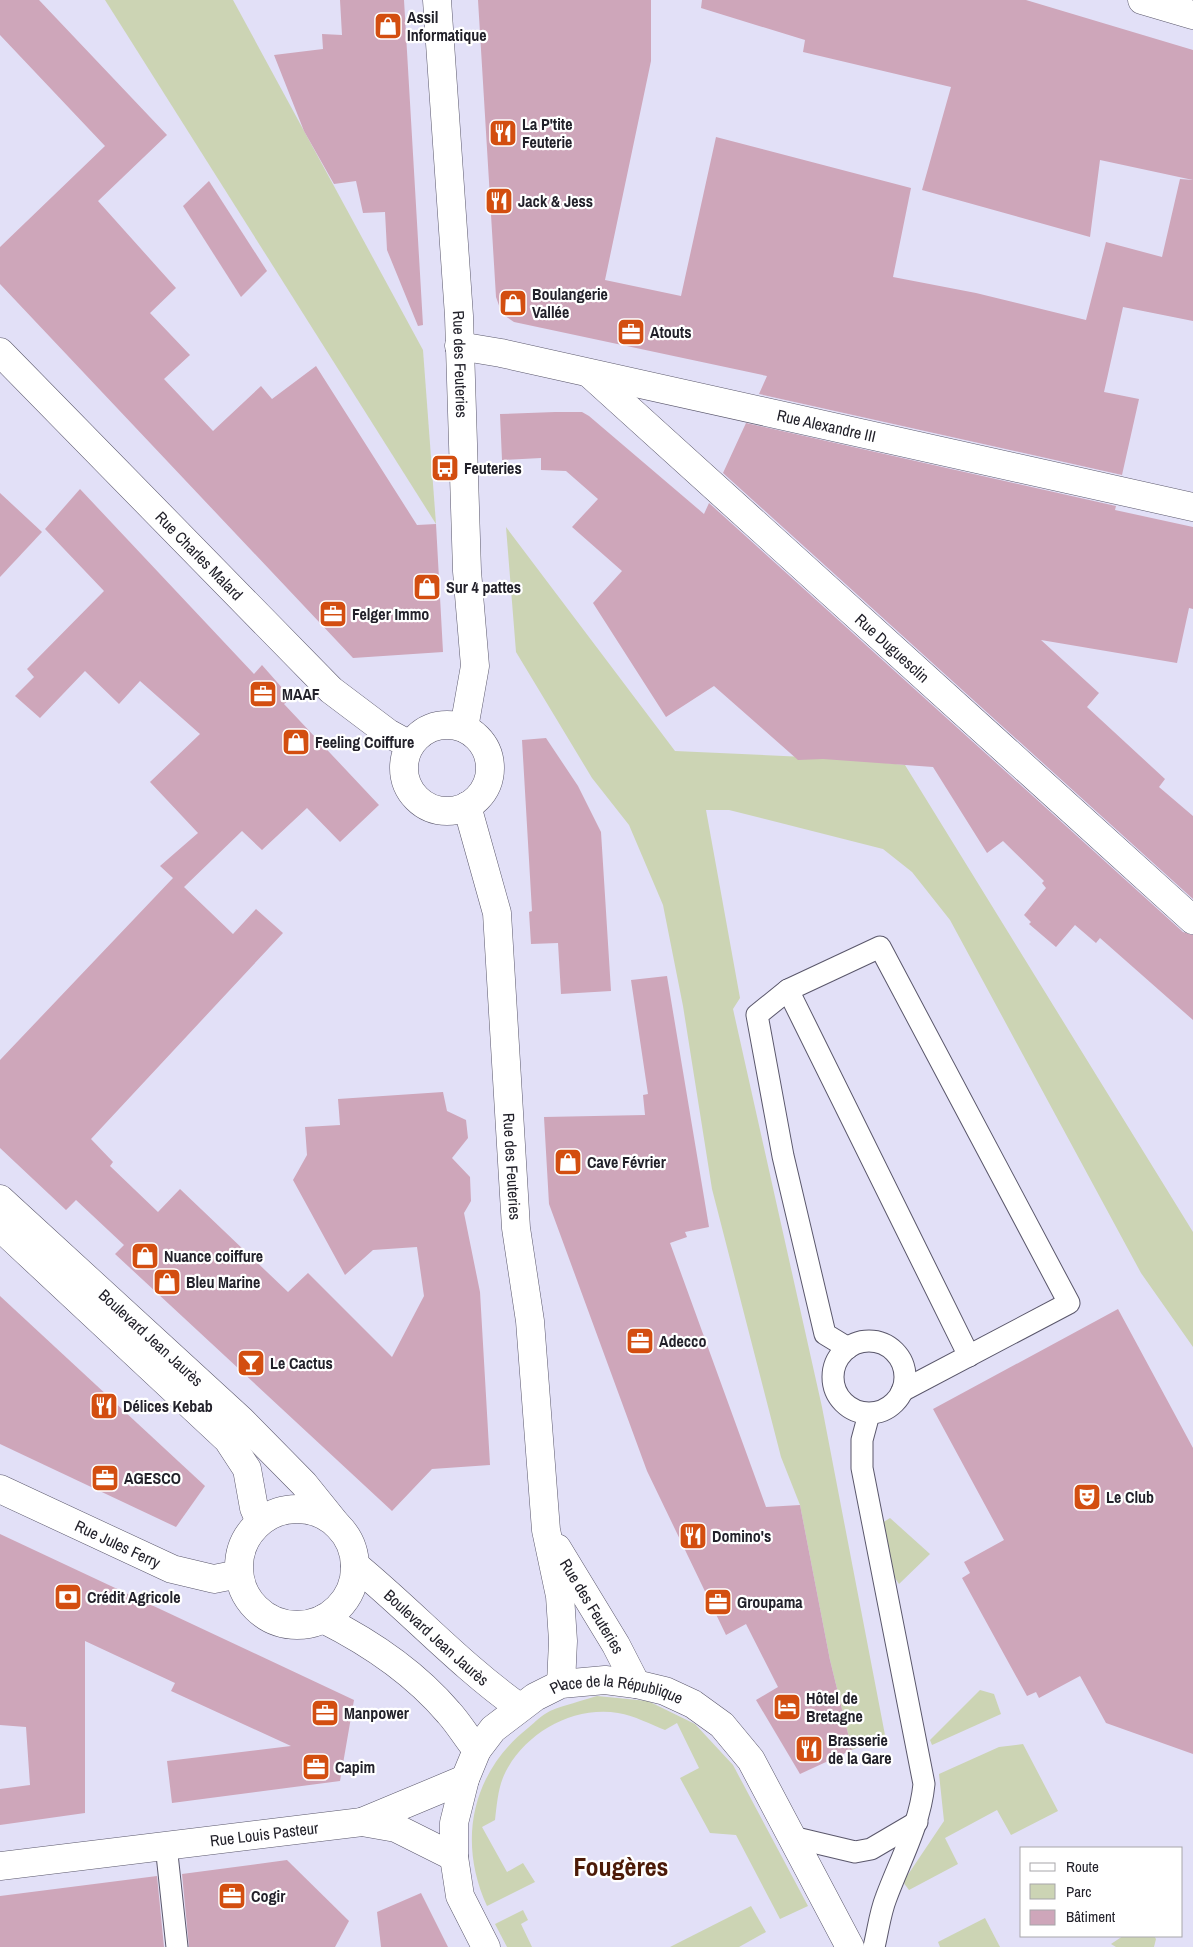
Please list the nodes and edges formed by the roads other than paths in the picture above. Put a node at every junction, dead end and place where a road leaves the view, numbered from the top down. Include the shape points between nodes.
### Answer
1 (438, 0) edge
2 (1142, 0) edge
3 (1193, 15) edge
4 (459, 346) junction
5 (0, 352) edge
6 (590, 374) junction
7 (1193, 506) edge
8 (464, 728) junction
9 (410, 746) junction
10 (467, 806) junction
11 (1193, 920) edge
12 (788, 990) junction
13 (0, 1199) edge
14 (0, 1227) edge
15 (848, 1348) junction
16 (969, 1356) junction
17 (902, 1391) junction
18 (870, 1414) junction
19 (0, 1489) edge
20 (260, 1522) junction
21 (337, 1525) junction
22 (546, 1530) junction
23 (355, 1564) junction
24 (239, 1574) junction
25 (323, 1619) junction
26 (561, 1684) junction
27 (636, 1684) junction
28 (519, 1707) junction
29 (477, 1750) junction
30 (464, 1779) junction
31 (362, 1822) junction
32 (917, 1822) junction
33 (792, 1837) junction
34 (166, 1845) junction
35 (454, 1857) junction
36 (0, 1866) edge
37 (177, 1947) edge
38 (486, 1947) edge
39 (850, 1947) edge
40 (874, 1947) edge

1 - 4 main road, Rue des Feuteries
2 - 3 main road
4 - 6 main road, Rue Alexandre III
4 - 8 main road, Rue des Feuteries via 464,409 467,571 475,666
5 - 9 main road, Rue Charles Malard via 331,690 388,734
6 - 7 main road, Rue Alexandre III
6 - 11 main road, Rue Duguesclin
8 - 9 main road via 433,727 419,734
8 - 10 main road via 482,743 490,765 489,779 479,798
9 - 10 main road via 404,760 404,775 414,797 436,810 448,812
10 - 22 main road, Rue des Feuteries via 497,913 516,1228 531,1329
12 - 15 lane via 757,1015 783,1156 825,1334
12 - 16 lane
12 - 16 lane via 880,947 1069,1302
13 - 21 main road, Boulevard Jean Jaurès via 241,1420 304,1484
14 - 20 main road, Boulevard Jean Jaurès via 228,1440 247,1469
15 - 17 lane via 870,1341 891,1348 904,1366 906,1378
15 - 18 lane via 835,1366 835,1388 848,1407
16 - 17 lane
17 - 18 lane via 891,1406
18 - 32 lane via 862,1440 862,1468 922,1777 922,1804
19 - 24 main road, Rue Jules Ferry via 172,1569 214,1579
20 - 21 main road via 277,1512 296,1509 318,1513
20 - 24 main road via 247,1536 240,1554
21 - 23 main road via 350,1543
22 - 26 main road, Rue des Feuteries via 560,1596
22 - 27 main road, Rue des Feuteries
23 - 25 main road via 354,1582 347,1597 337,1610
23 - 28 main road, Boulevard Jean Jaurès via 484,1682
24 - 25 main road via 246,1595 260,1612 279,1622 301,1625
25 - 29 main road via 383,1654 415,1680 448,1712
26 - 27 main road, Place de la République via 605,1680
26 - 28 main road, Place de la République
27 - 33 main road, Place de la République via 664,1691 693,1704 722,1725 751,1760
28 - 29 main road, Place de la République via 493,1729
29 - 30 main road, Place de la République
30 - 31 main road, Rue Louis Pasteur
30 - 35 main road, Place de la République via 454,1823
31 - 34 main road, Rue Louis Pasteur
31 - 35 main road, Rue Louis Pasteur via 396,1828
32 - 33 lane via 872,1849 855,1852
32 - 40 lane via 885,1900
33 - 39 main road, Place de la République
34 - 36 main road, Rue Louis Pasteur
34 - 37 lane
35 - 38 main road, Place de la République via 460,1896

